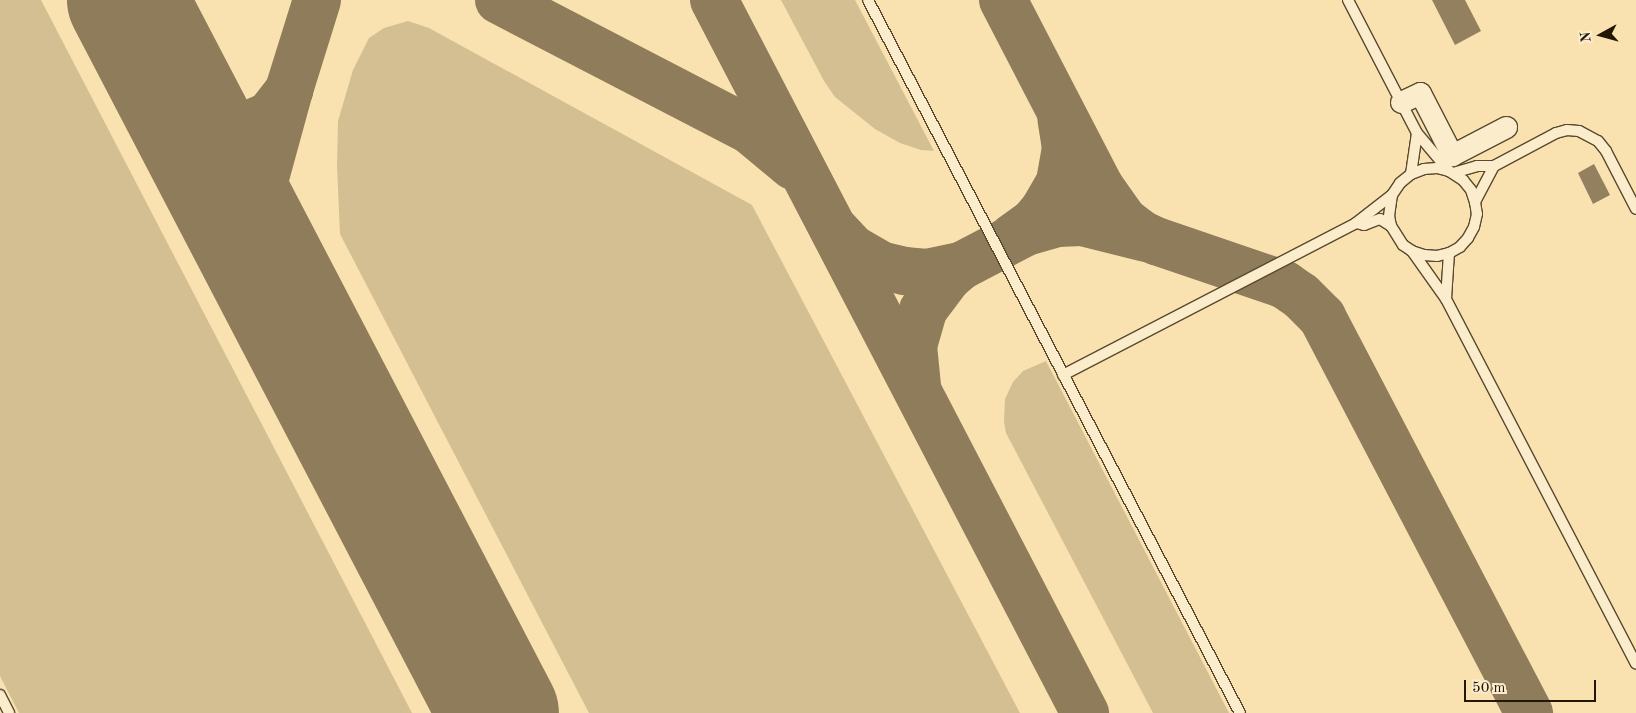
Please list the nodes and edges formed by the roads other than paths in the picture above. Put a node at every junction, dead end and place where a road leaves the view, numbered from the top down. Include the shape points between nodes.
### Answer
1 (868, 0) edge
2 (1348, 0) edge
3 (1401, 102) junction
4 (1506, 127) dead end
5 (1416, 133) junction
6 (1494, 166) junction
7 (1451, 172) junction
8 (1411, 174) junction
9 (1392, 195) junction
10 (1475, 202) junction
11 (1636, 209) edge
12 (1356, 223) junction
13 (1391, 226) junction
14 (1412, 251) junction
15 (1449, 253) junction
16 (1446, 299) junction
17 (1064, 375) junction
18 (1636, 664) edge
19 (0, 695) edge
20 (9, 713) edge
21 (1240, 713) edge

1 - 17 lane
2 - 3 lane
3 - 4 street via 1420,93 1452,155
3 - 5 lane
5 - 7 lane
5 - 8 lane
6 - 7 lane
6 - 10 lane
6 - 11 lane via 1556,133 1579,131 1598,141 1606,151
7 - 8 lane via 1437,168
7 - 10 lane via 1471,190
8 - 9 lane
9 - 12 lane
9 - 13 lane
10 - 15 lane via 1474,227 1468,238
12 - 13 lane via 1364,225 1380,219
12 - 17 lane
13 - 14 lane via 1403,245
14 - 15 lane via 1424,255
14 - 16 lane
15 - 16 lane
16 - 18 lane
17 - 21 lane
19 - 20 lane

